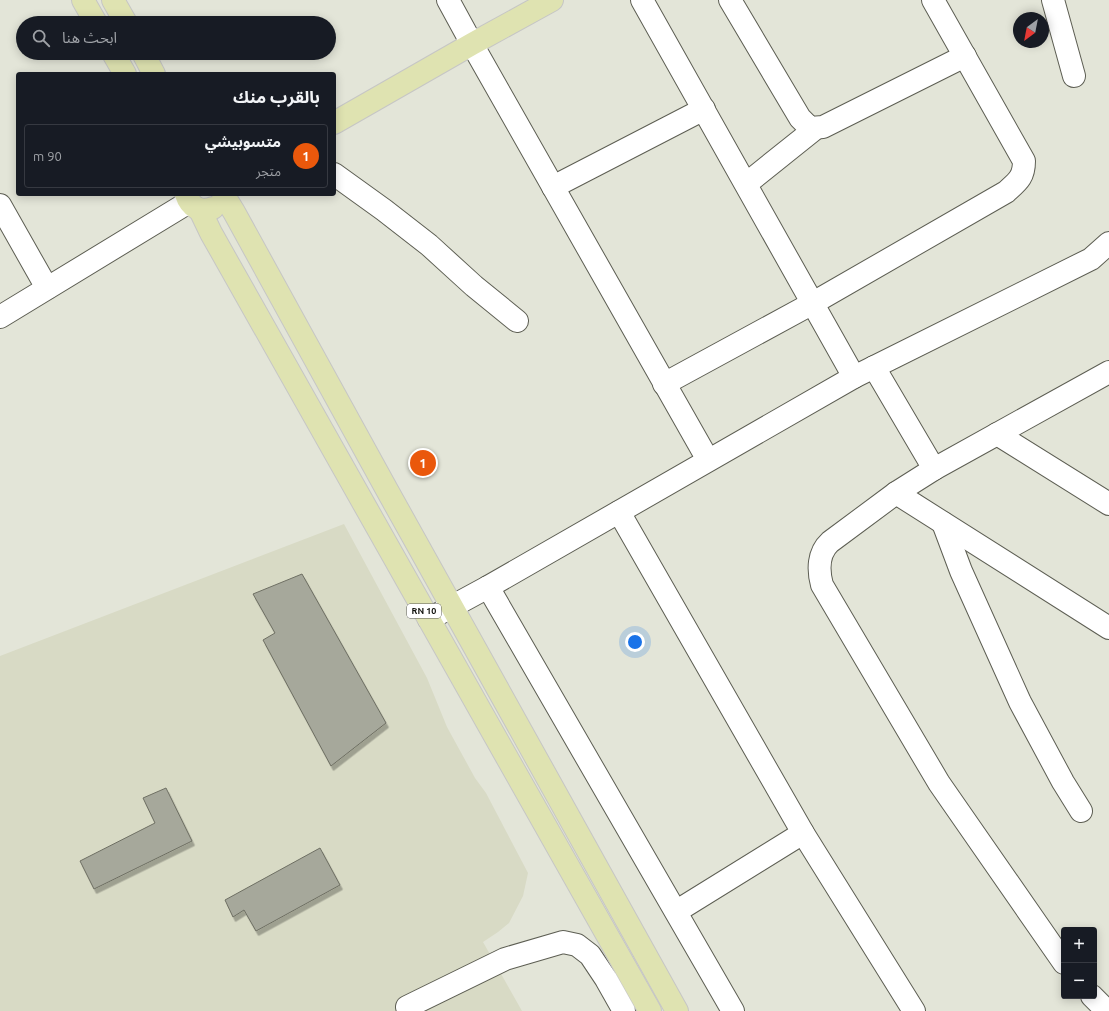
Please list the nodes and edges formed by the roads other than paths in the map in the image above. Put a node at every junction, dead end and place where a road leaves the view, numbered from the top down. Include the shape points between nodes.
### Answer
1 (83, 0) edge
2 (113, 0) edge
3 (448, 0) edge
4 (552, 0) edge
5 (642, 0) edge
6 (730, 0) edge
7 (933, 0) edge
8 (1053, 0) edge
9 (92, 16) edge
10 (122, 16) edge
11 (472, 44) junction
12 (965, 56) junction
13 (117, 60) edge
14 (147, 60) edge
15 (124, 72) edge
16 (153, 72) edge
17 (1074, 76) dead end
18 (704, 109) junction
19 (336, 122) edge
20 (816, 128) junction
21 (336, 175) edge
22 (746, 184) junction
23 (553, 187) junction
24 (222, 196) edge
25 (223, 196) edge
26 (192, 202) edge
27 (0, 205) edge
28 (1109, 243) edge
29 (47, 288) junction
30 (813, 303) junction
31 (0, 317) edge
32 (517, 321) dead end
33 (874, 367) junction
34 (1109, 372) edge
35 (854, 376) junction
36 (664, 384) junction
37 (997, 434) junction
38 (708, 460) junction
39 (934, 469) junction
40 (896, 493) junction
41 (1109, 504) edge
42 (619, 512) junction
43 (943, 523) junction
44 (488, 587) junction
45 (452, 607) junction
46 (429, 619) junction
47 (1109, 628) edge
48 (1081, 811) dead end
49 (804, 833) junction
50 (676, 911) junction
51 (1063, 963) edge
52 (1095, 999) edge
53 (407, 1007) dead end
54 (624, 1011) edge
55 (650, 1011) edge
56 (677, 1011) edge
57 (733, 1011) edge
58 (914, 1011) edge
59 (1108, 1011) edge

1 - 9 main road
2 - 10 main road
3 - 11 street
4 - 11 main road
5 - 18 street
6 - 20 street via 800,118 810,128
7 - 12 street
8 - 17 street
11 - 19 main road
11 - 23 street
12 - 20 street via 823,127
12 - 30 street via 1024,161 1021,179 1006,192
13 - 15 main road
14 - 16 main road
18 - 22 street
18 - 23 street
20 - 22 street
21 - 32 street via 429,245
22 - 30 street
23 - 36 street
24 - 26 main road, RN 10 via 212,209
25 - 45 main road, RN 10
26 - 29 street
26 - 46 main road, RN 10
27 - 29 street
28 - 33 street via 1091,259
29 - 31 street
30 - 35 street
30 - 36 street
33 - 35 street
33 - 39 street
34 - 37 street
35 - 38 street
36 - 38 street
37 - 39 street
37 - 41 street
38 - 42 street
39 - 40 street
40 - 43 street
40 - 51 street via 825,546 820,558 819,574 822,585 939,783
42 - 44 street
42 - 49 street
43 - 47 street
43 - 48 street via 961,571 1020,702
44 - 45 street
44 - 50 street
45 - 46 street
45 - 56 main road, RN 10
46 - 55 main road, RN 10
49 - 50 street
49 - 58 street
50 - 57 street
52 - 59 street
53 - 54 street via 505,959 563,942 578,945 590,955

